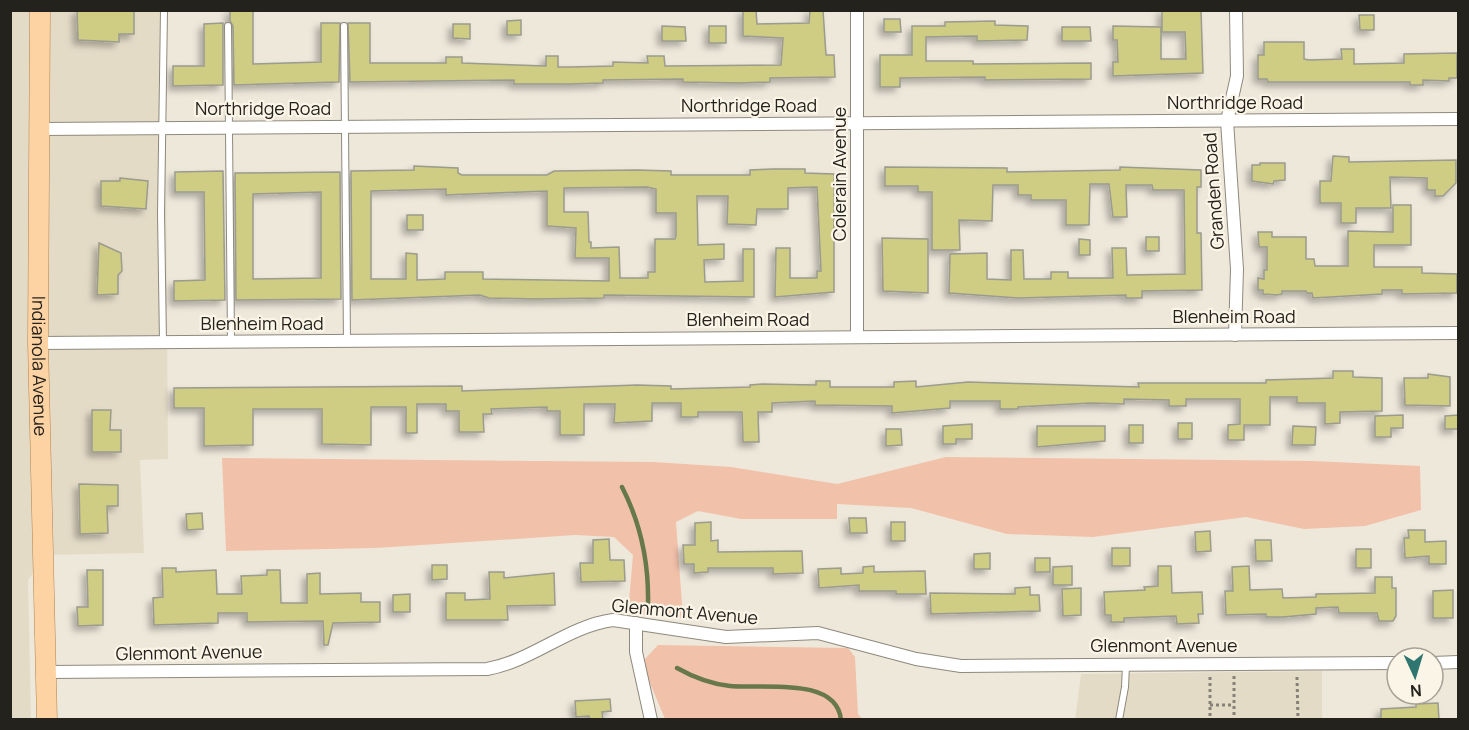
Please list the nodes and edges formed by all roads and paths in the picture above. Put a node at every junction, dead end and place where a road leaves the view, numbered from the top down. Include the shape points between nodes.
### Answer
1 (40, 10) edge
2 (164, 10) edge
3 (857, 10) edge
4 (1236, 10) edge
5 (228, 26) dead end
6 (345, 26) dead end
7 (1458, 119) edge
8 (1227, 121) junction
9 (858, 123) junction
10 (346, 127) junction
11 (163, 128) junction
12 (229, 128) junction
13 (40, 129) junction
14 (1458, 333) edge
15 (1235, 335) junction
16 (857, 337) junction
17 (347, 341) junction
18 (163, 342) junction
19 (231, 342) junction
20 (38, 343) junction
21 (636, 622) junction
22 (1385, 663) edge
23 (1126, 664) junction
24 (1209, 664) junction
25 (1233, 664) junction
26 (46, 672) junction
27 (1297, 677) dead end
28 (1210, 705) junction
29 (1234, 705) junction
30 (47, 720) edge
31 (651, 720) edge
32 (1119, 720) edge
33 (1210, 720) edge
34 (1234, 720) edge
35 (1298, 720) edge

1 - 13 main road, Indianola Avenue
2 - 11 lane
3 - 9 street, Colerain Avenue
4 - 8 street, Granden Road via 1237,76
5 - 12 lane
6 - 10 lane
7 - 8 street, Northridge Road
8 - 9 street, Northridge Road
8 - 15 street, Granden Road via 1237,269
9 - 10 street, Northridge Road
9 - 16 street, Colerain Avenue
10 - 12 street, Northridge Road
10 - 17 lane
11 - 12 street, Northridge Road
11 - 13 street, Northridge Road
11 - 18 lane
12 - 19 lane
13 - 20 main road, Indianola Avenue
14 - 15 street, Blenheim Road
15 - 16 street, Blenheim Road
16 - 17 street, Blenheim Road
17 - 19 street, Blenheim Road
18 - 19 street, Blenheim Road
18 - 20 street, Blenheim Road
20 - 26 main road, Indianola Avenue
21 - 23 street, Glenmont Avenue via 726,637 818,633 938,664
21 - 26 street, Glenmont Avenue via 606,621 516,661 487,669
21 - 31 street via 636,652
22 - 25 street, Glenmont Avenue
23 - 24 street, Glenmont Avenue
23 - 32 lane
24 - 25 street, Glenmont Avenue
24 - 28 path
25 - 29 path
26 - 30 main road, Indianola Avenue
27 - 35 path
28 - 29 path
28 - 33 path
29 - 34 path

